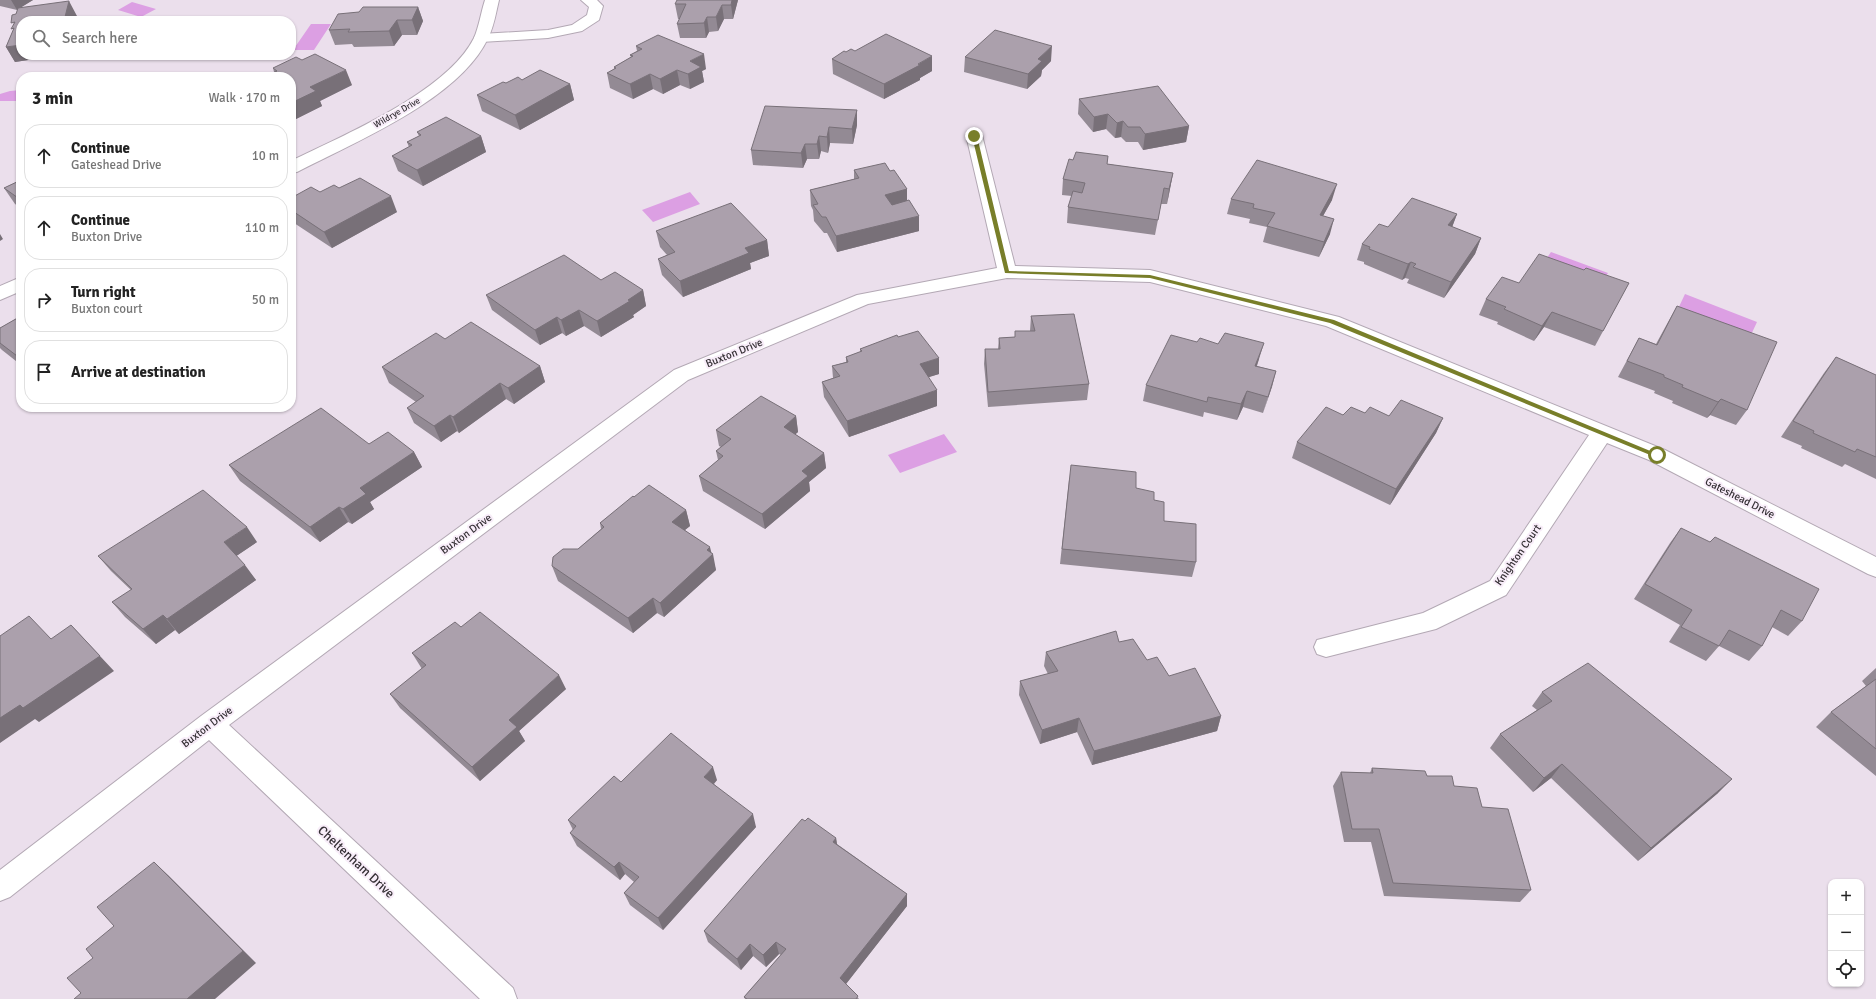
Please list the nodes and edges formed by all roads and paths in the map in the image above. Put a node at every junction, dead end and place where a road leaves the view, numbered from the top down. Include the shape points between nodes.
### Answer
1 (588, 0) edge
2 (492, 3) edge
3 (481, 38) junction
4 (974, 136) dead end
5 (296, 165) edge
6 (1007, 272) junction
7 (16, 286) edge
8 (0, 294) edge
9 (1602, 433) junction
10 (1876, 568) edge
11 (1326, 646) dead end
12 (210, 724) junction
13 (0, 887) edge
14 (502, 999) edge

1 - 3 street via 596,6 594,17 577,28 548,34
2 - 3 street, Wildrye Drive
3 - 5 street, Wildrye Drive via 464,62 412,106
4 - 6 street
6 - 9 street, Buxton Drive via 1150,276 1332,322
6 - 12 street, Buxton Drive via 864,299 681,375
7 - 8 street
9 - 10 street, Gateshead Drive via 1664,459
9 - 11 street, Knighton Court via 1498,588 1428,622
12 - 13 street, Buxton Drive
12 - 14 street, Cheltenham Drive

